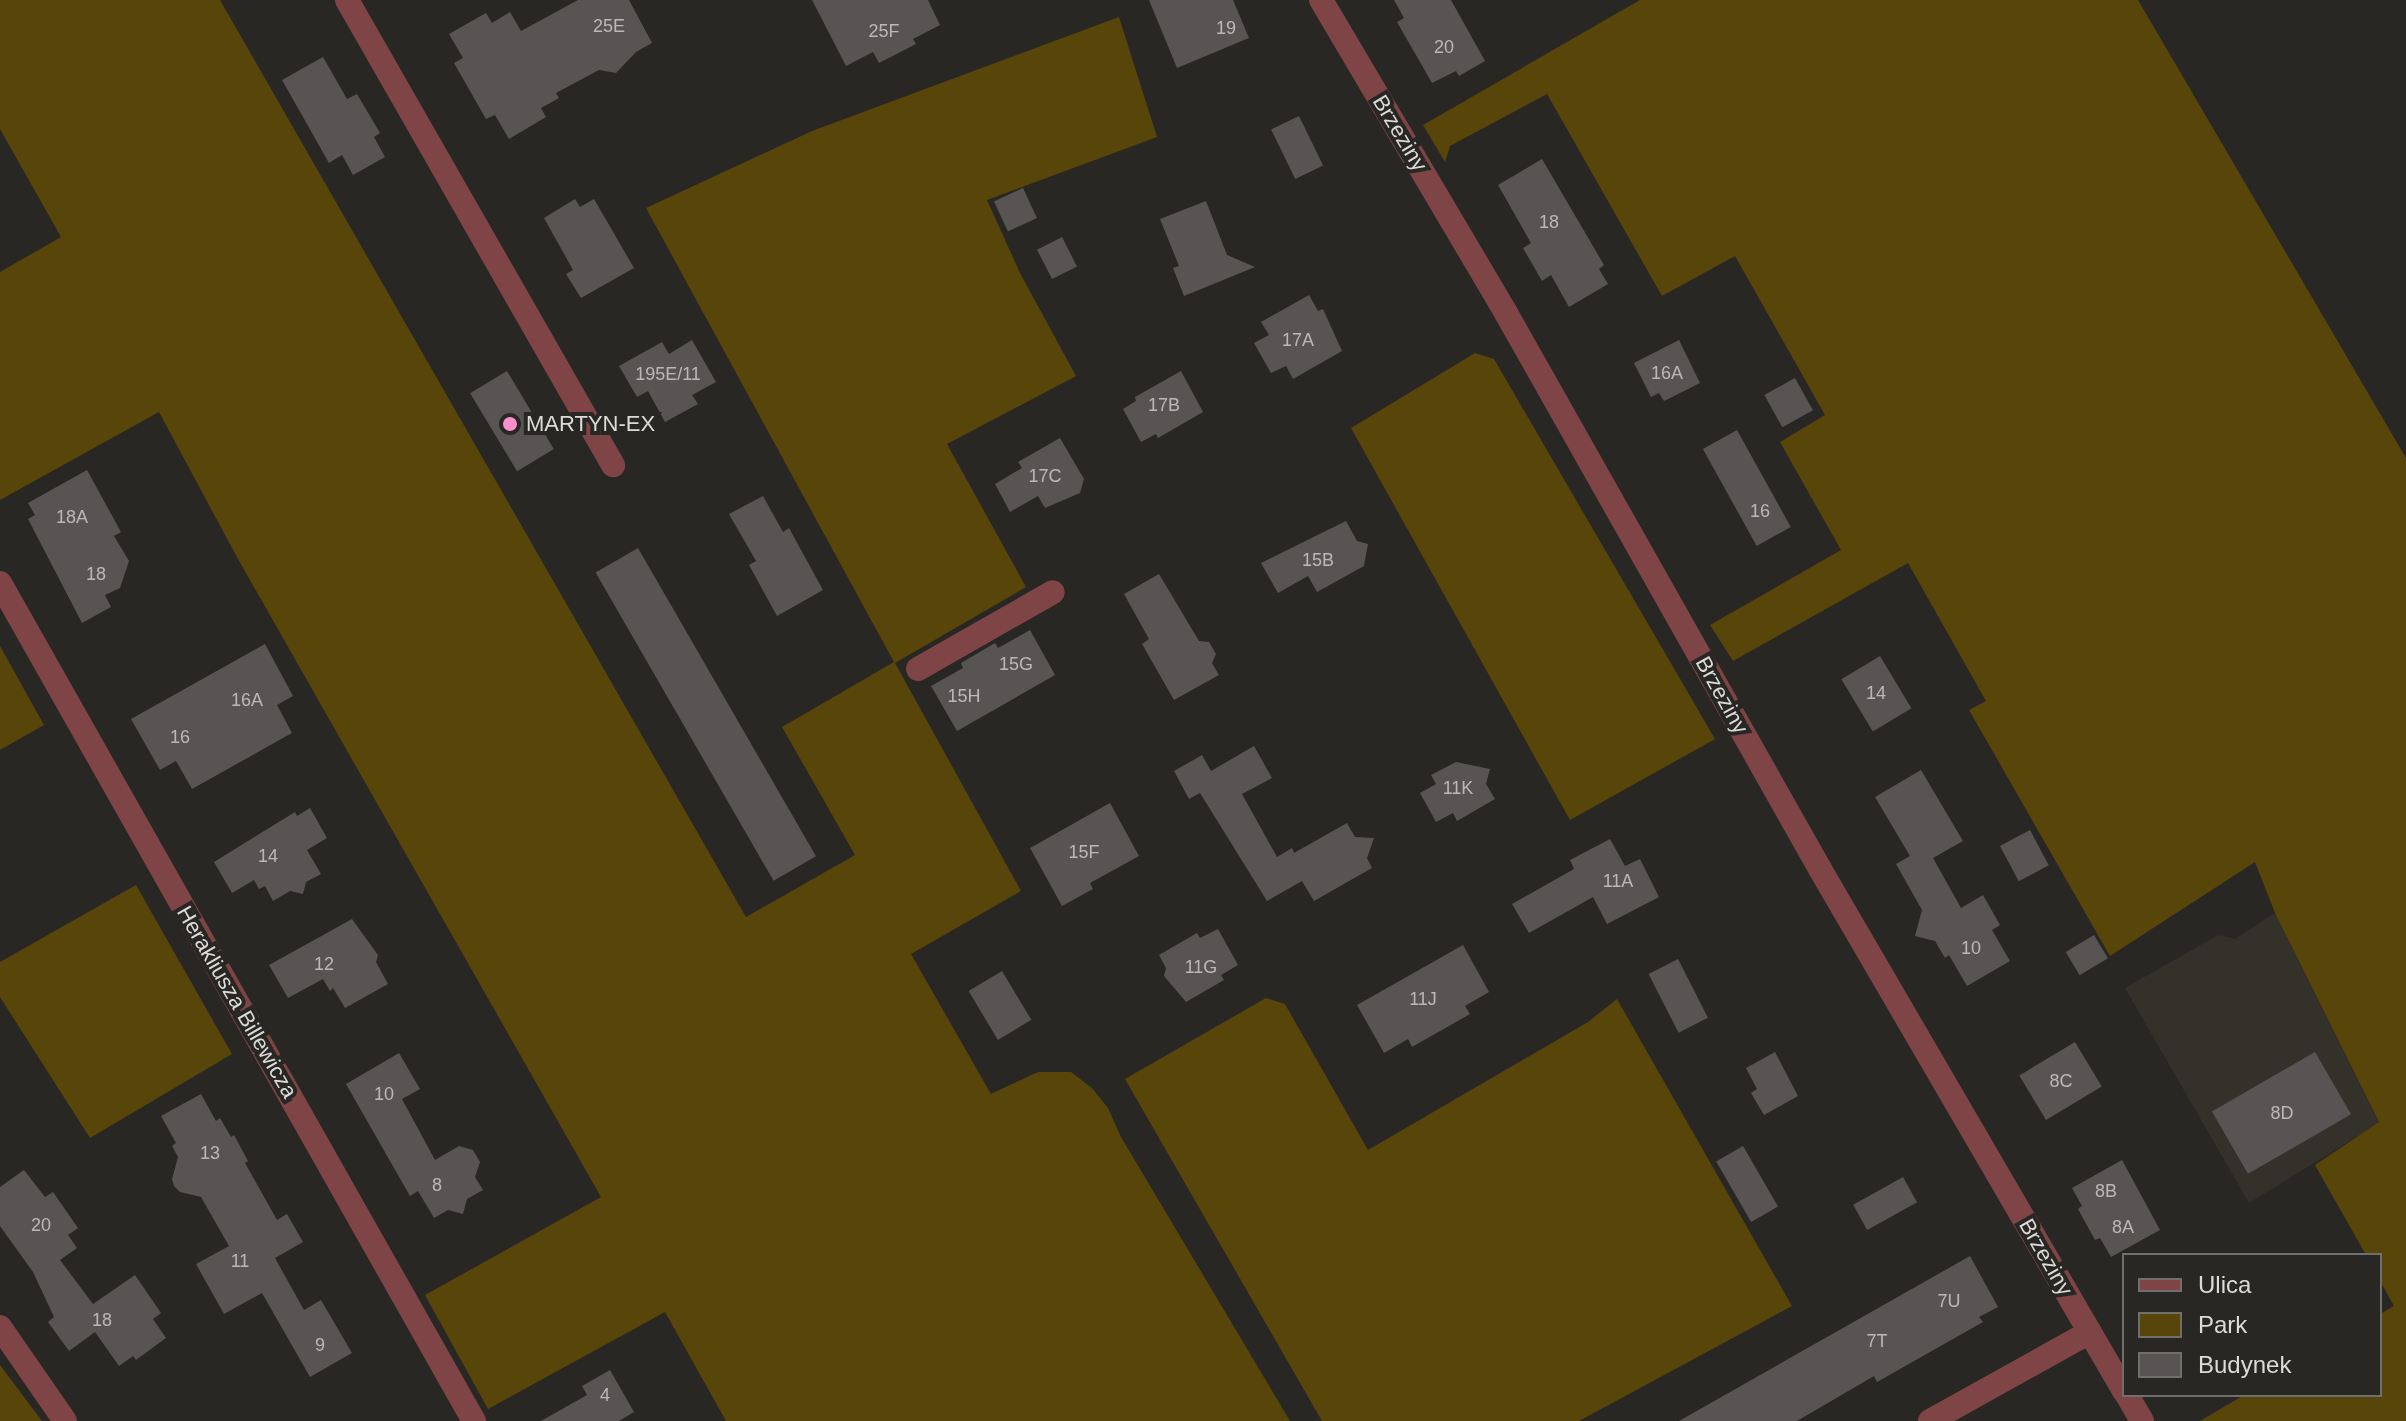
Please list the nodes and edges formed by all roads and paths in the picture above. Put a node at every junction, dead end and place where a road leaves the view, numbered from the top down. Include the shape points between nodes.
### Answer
1 (347, 0) edge
2 (1321, 0) edge
3 (613, 465) dead end
4 (0, 583) edge
5 (1053, 592) dead end
6 (918, 669) dead end
7 (0, 1327) edge
8 (2090, 1332) junction
9 (2122, 1388) edge
10 (2127, 1397) edge
11 (65, 1421) edge
12 (474, 1421) edge
13 (1930, 1421) edge
14 (2142, 1421) edge

1 - 3 street
2 - 8 street, Brzeziny
4 - 12 street, Herakliusza Billewicza
5 - 6 street
7 - 11 street
8 - 9 street, Brzeziny
8 - 13 street
10 - 14 street, Brzeziny

